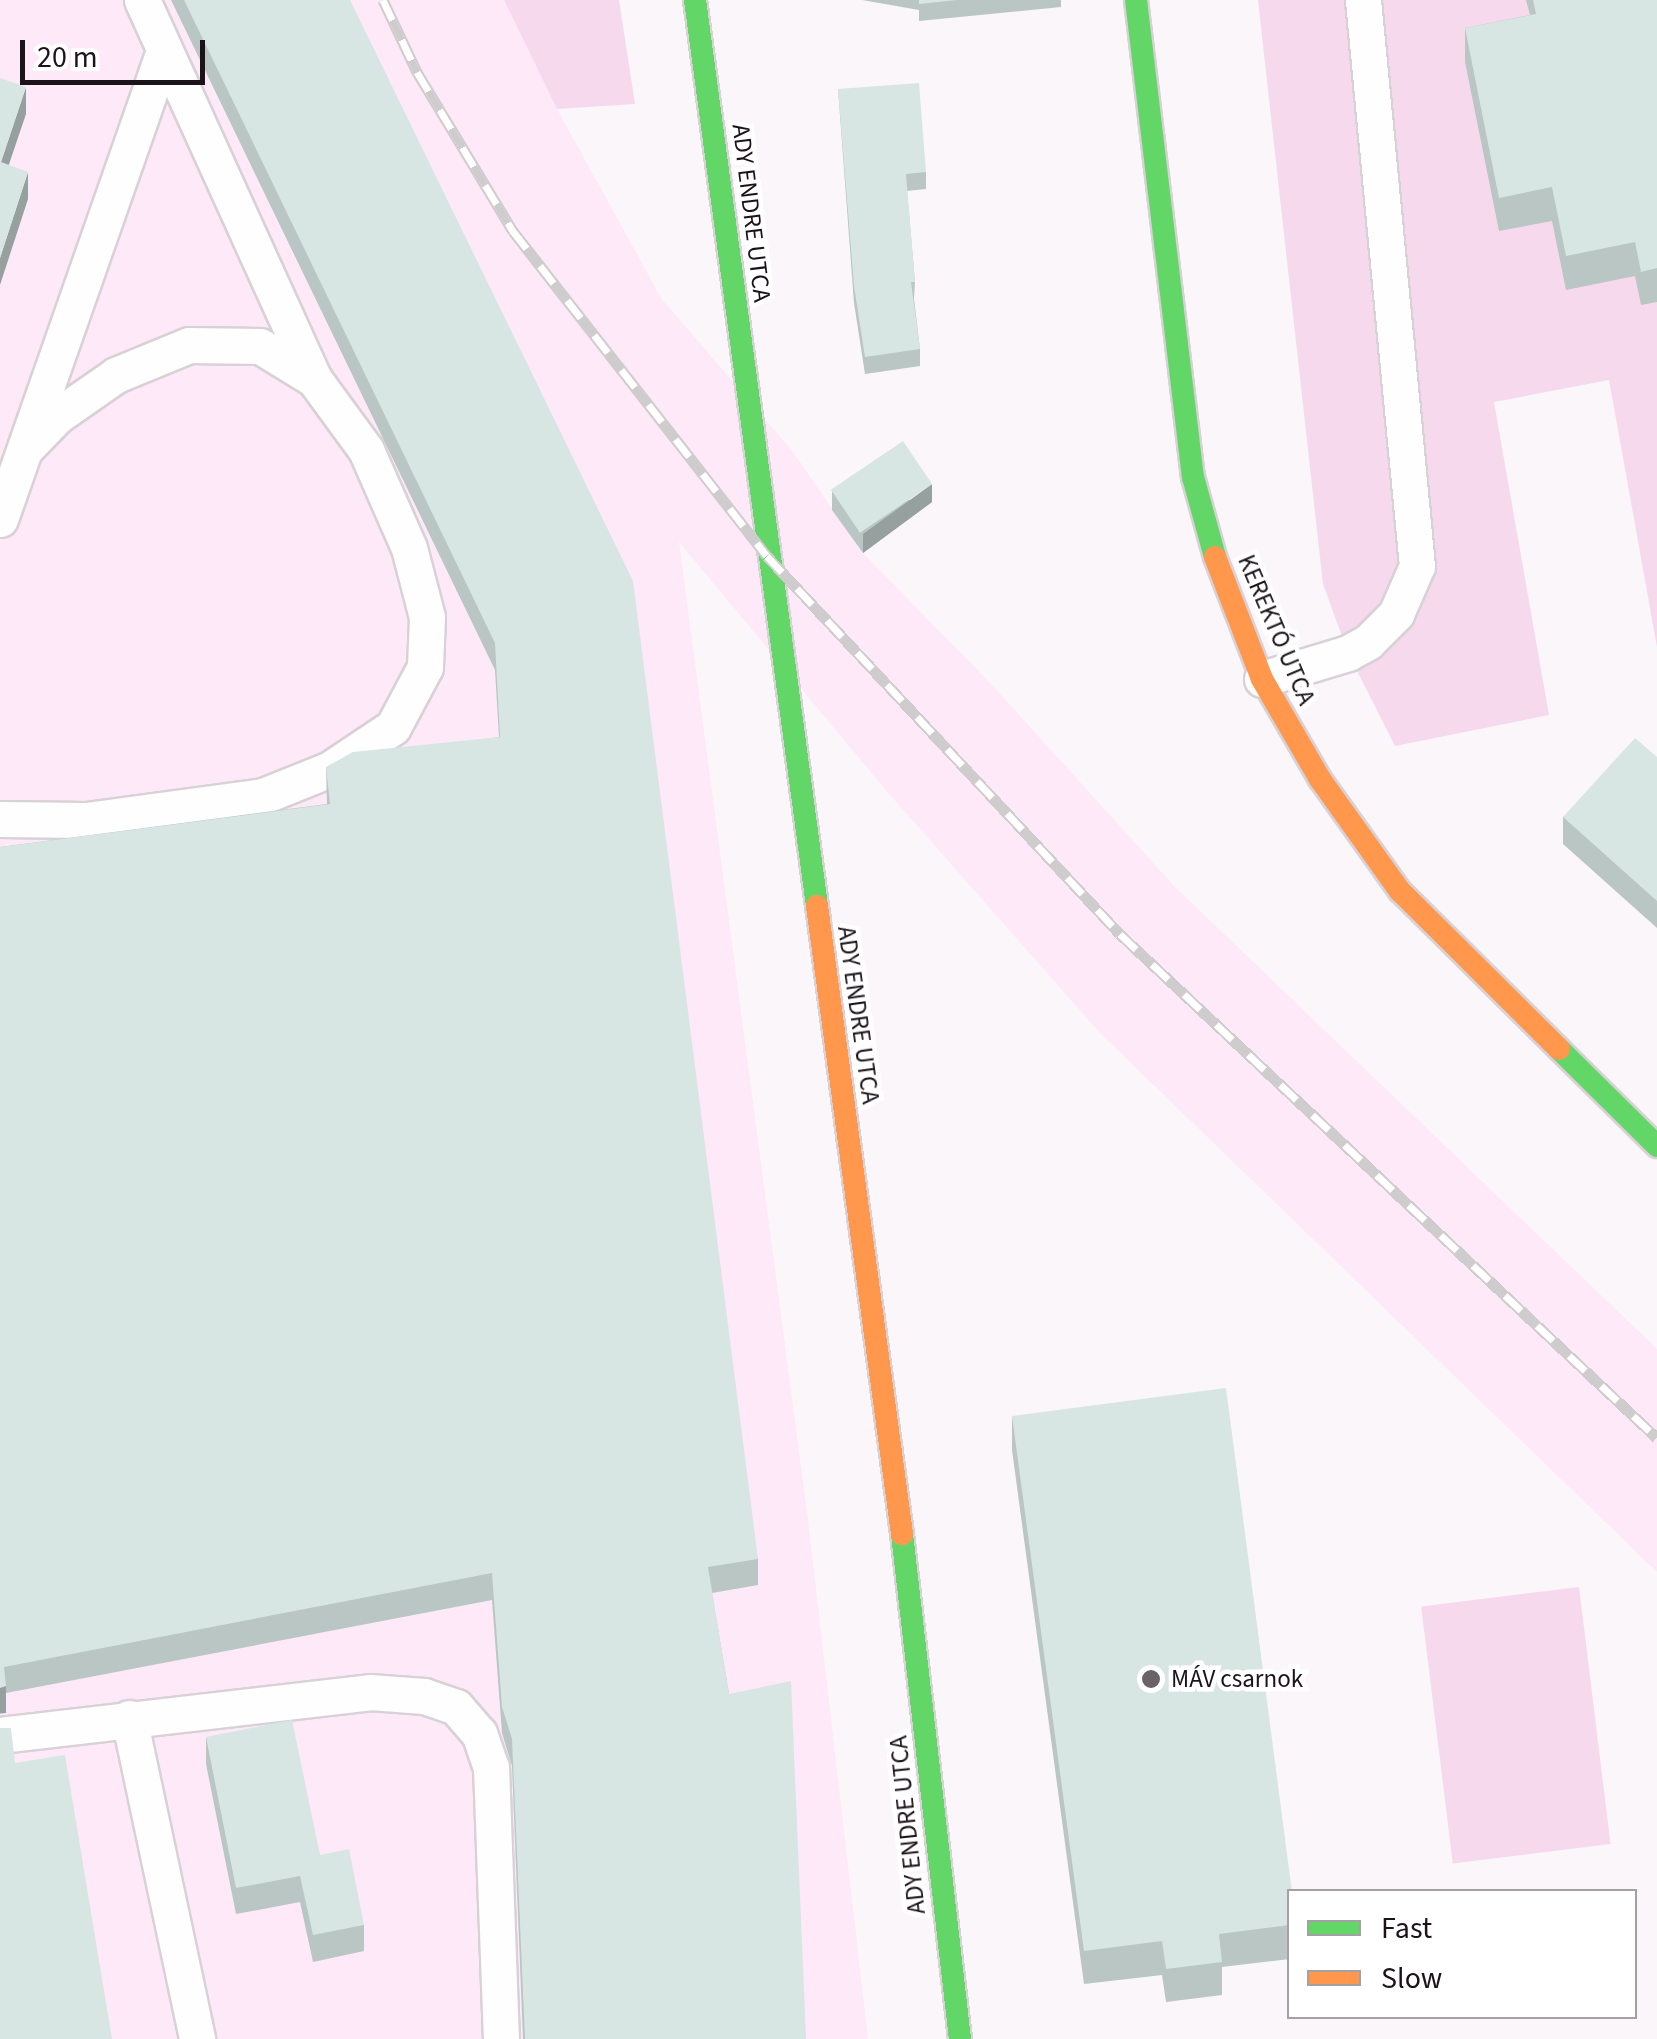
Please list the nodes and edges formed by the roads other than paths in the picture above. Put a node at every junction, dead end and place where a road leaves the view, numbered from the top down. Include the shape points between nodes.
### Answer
1 (142, 0) edge
2 (696, 0) edge
3 (1136, 0) edge
4 (1363, 0) edge
5 (163, 54) junction
6 (314, 379) junction
7 (24, 449) junction
8 (0, 519) edge
9 (1262, 678) junction
10 (0, 819) edge
11 (1657, 1146) edge
12 (129, 1718) junction
13 (0, 1734) edge
14 (196, 2039) edge
15 (501, 2039) edge
16 (960, 2039) edge

1 - 5 lane
2 - 16 street, ADY ENDRE UTCA via 906,1570
3 - 9 street, KEREKTÓ UTCA via 1194,477 1222,588
4 - 9 lane via 1417,566 1396,614 1368,642
5 - 6 lane
5 - 7 lane
6 - 7 lane via 260,346 189,345 116,375 56,416
6 - 10 lane via 366,450 409,548 427,617 425,667 393,727 330,769 263,796 86,820
7 - 8 lane
9 - 11 street, KEREKTÓ UTCA via 1320,778 1400,891
12 - 13 lane
12 - 14 lane
12 - 15 lane via 370,1692 424,1696 456,1707 479,1732 491,1767

